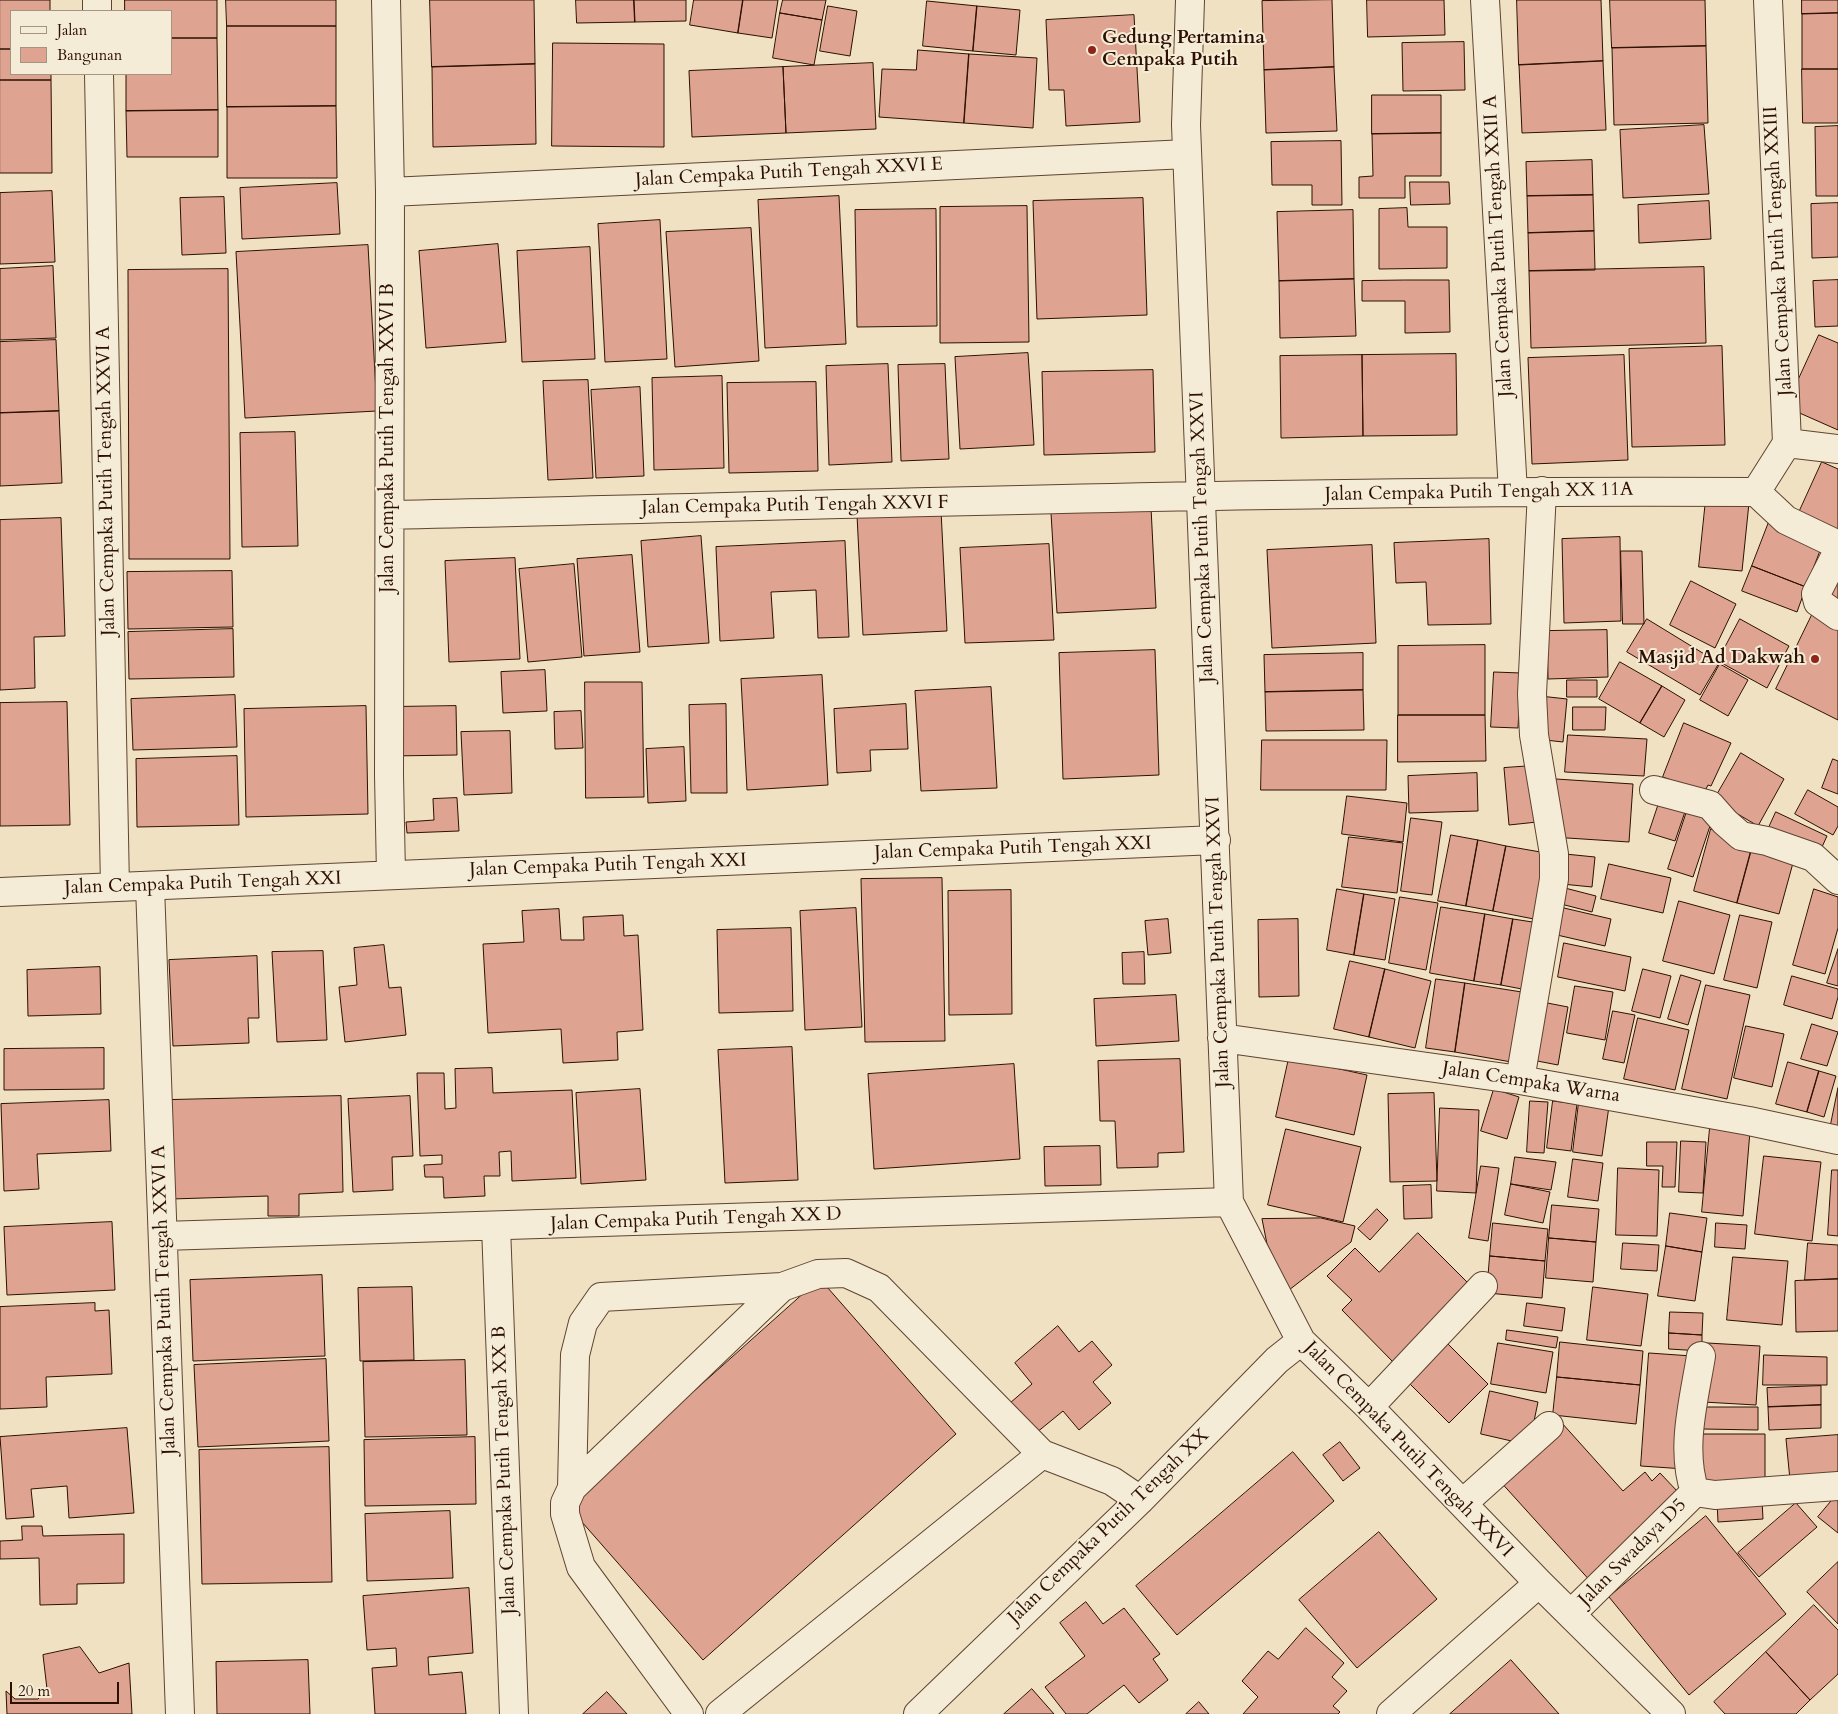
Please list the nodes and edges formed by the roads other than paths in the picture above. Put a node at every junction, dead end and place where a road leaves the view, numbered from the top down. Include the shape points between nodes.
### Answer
1 (386, 0) edge
2 (1179, 0) edge
3 (1190, 0) edge
4 (1485, 0) edge
5 (1768, 0) edge
6 (99, 75) edge
7 (1187, 154) junction
8 (390, 192) junction
9 (1787, 443) junction
10 (1838, 449) edge
11 (1542, 491) junction
12 (1513, 492) junction
13 (1756, 492) junction
14 (1201, 497) junction
15 (390, 516) junction
16 (1838, 616) edge
17 (1654, 790) dead end
18 (1216, 840) junction
19 (391, 875) junction
20 (1838, 880) edge
21 (150, 886) junction
22 (115, 888) junction
23 (0, 892) edge
24 (1222, 1038) junction
25 (1520, 1080) junction
26 (1838, 1140) edge
27 (1229, 1202) junction
28 (496, 1226) junction
29 (163, 1236) junction
30 (1482, 1286) dead end
31 (782, 1287) junction
32 (1301, 1341) junction
33 (1701, 1356) dead end
34 (1369, 1407) junction
35 (1549, 1426) dead end
36 (1042, 1454) junction
37 (1838, 1486) edge
38 (572, 1488) junction
39 (1694, 1492) junction
40 (1140, 1500) junction
41 (1462, 1503) junction
42 (1538, 1583) junction
43 (1571, 1614) junction
44 (180, 1714) edge
45 (514, 1714) edge
46 (689, 1714) edge
47 (720, 1714) edge
48 (918, 1714) edge
49 (1391, 1714) edge
50 (1671, 1714) edge

1 - 8 street, Jalan Cempaka Putih Tengah XXVI B
2 - 3 street
3 - 7 street, Jalan Cempaka Putih Tengah XXVI
4 - 12 street, Jalan Cempaka Putih Tengah XXII A
5 - 9 street, Jalan Cempaka Putih Tengah XXIII
6 - 22 street, Jalan Cempaka Putih Tengah XXVI A
7 - 8 street, Jalan Cempaka Putih Tengah XXVI E
7 - 14 street, Jalan Cempaka Putih Tengah XXVI
8 - 15 street, Jalan Cempaka Putih Tengah XXVI B
9 - 10 street
9 - 13 street
11 - 12 street, Jalan Cempaka Putih Tengah XX 11A
11 - 13 street, Jalan Cempaka Putih Tengah XX 11A
11 - 25 street via 1532,694 1534,734 1554,854 1554,879
12 - 14 street, Jalan Cempaka Putih Tengah XX 11A
13 - 16 street via 1786,520 1836,547 1836,555 1816,594 1818,602
14 - 15 street, Jalan Cempaka Putih Tengah XXVI F
14 - 18 street, Jalan Cempaka Putih Tengah XXVI
15 - 19 street, Jalan Cempaka Putih Tengah XXVI B
17 - 20 street via 1710,805 1741,836 1814,857
18 - 19 street, Jalan Cempaka Putih Tengah XXI
18 - 24 street, Jalan Cempaka Putih Tengah XXVI
19 - 21 street, Jalan Cempaka Putih Tengah XXI
21 - 22 street, Jalan Cempaka Putih Tengah XXI
21 - 29 street, Jalan Cempaka Putih Tengah XXVI A
22 - 23 street, Jalan Cempaka Putih Tengah XXI
24 - 25 street, Jalan Cempaka Warna
24 - 27 street, Jalan Cempaka Putih Tengah XXVI
25 - 26 street, Jalan Cempaka Warna
27 - 28 street, Jalan Cempaka Putih Tengah XX D
27 - 32 street, Jalan Cempaka Putih Tengah XXVI
28 - 29 street, Jalan Cempaka Putih Tengah XX D
28 - 45 street, Jalan Cempaka Putih Tengah XX B
29 - 44 street, Jalan Cempaka Putih Tengah XXVI A
30 - 34 street
31 - 36 street via 818,1274 846,1273 879,1288
31 - 38 street
31 - 38 street via 601,1297 583,1323 575,1355
32 - 34 street, Jalan Cempaka Putih Tengah XXVI
32 - 40 street, Jalan Cempaka Putih Tengah XX via 1277,1360
33 - 39 street, Jalan Swadaya D5 via 1689,1438 1688,1472
34 - 41 street, Jalan Cempaka Putih Tengah XXVI
35 - 41 street
36 - 40 street via 1112,1481
36 - 47 street
37 - 39 street, Jalan Swadaya D5 via 1715,1495
38 - 46 street via 565,1503 565,1514 581,1567
39 - 43 street, Jalan Swadaya D5
40 - 48 street, Jalan Cempaka Putih Tengah XX
41 - 42 street, Jalan Cempaka Putih Tengah XXVI
42 - 43 street, Jalan Cempaka Putih Tengah XXVI
42 - 49 street
43 - 50 street, Jalan Cempaka Putih Tengah XXVI

